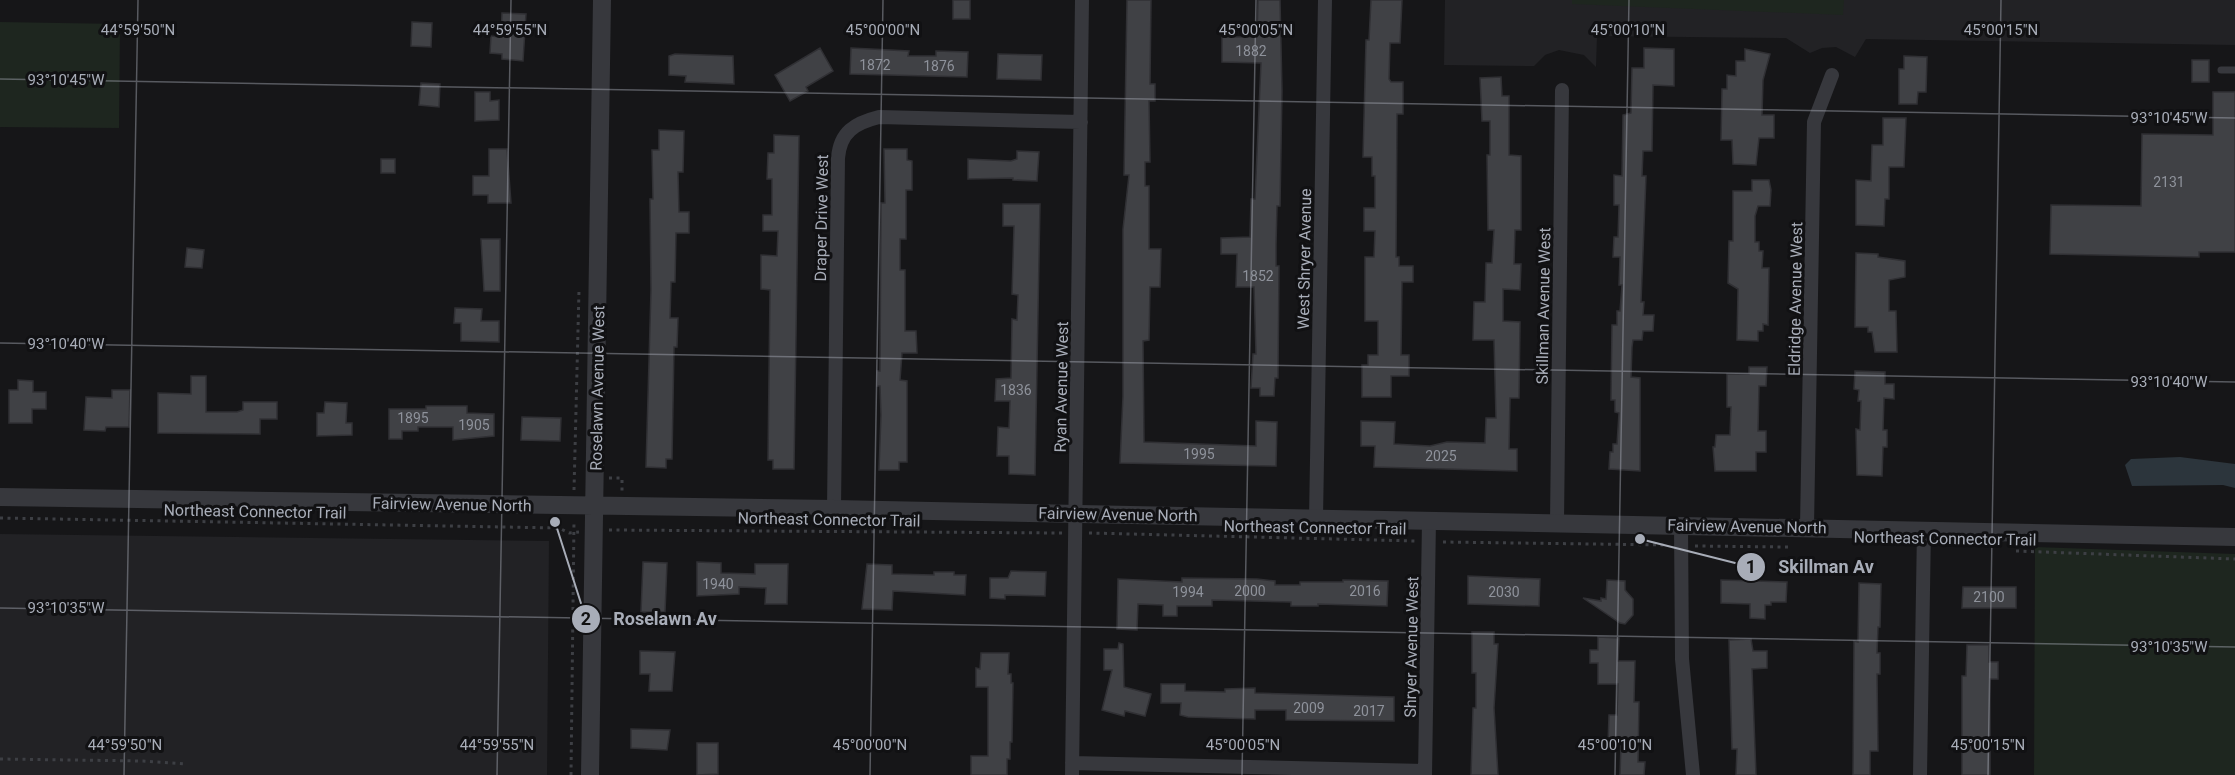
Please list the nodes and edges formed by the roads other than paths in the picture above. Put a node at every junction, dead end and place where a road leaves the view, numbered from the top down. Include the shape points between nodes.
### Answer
1 (602, 0) edge
2 (1082, 0) edge
3 (1324, 0) edge
4 (2221, 70) dead end
5 (2235, 70) edge
6 (1832, 75) dead end
7 (1562, 90) dead end
8 (1081, 122) junction
9 (0, 497) edge
10 (596, 506) junction
11 (834, 508) junction
12 (1076, 513) junction
13 (1316, 518) junction
14 (1429, 520) junction
15 (1557, 522) junction
16 (1681, 525) junction
17 (1808, 527) junction
18 (1924, 530) junction
19 (2235, 537) edge
20 (1072, 769) edge
21 (1425, 773) edge
22 (590, 775) edge
23 (1693, 775) edge
24 (1920, 775) edge

1 - 10 street, Roselawn Avenue West
2 - 8 street, Ryan Avenue West
3 - 13 street, West Shryer Avenue
4 - 5 lane
6 - 17 street, Eldridge Avenue West via 1814,122
7 - 15 street, Skillman Avenue West
8 - 11 street, Draper Drive West via 879,117 853,126 845,134 838,158
8 - 12 street, Ryan Avenue West
9 - 10 street, Fairview Avenue North
10 - 11 street, Fairview Avenue North
10 - 22 street, Roselawn Avenue West
11 - 12 street, Fairview Avenue North
12 - 13 street, Fairview Avenue North
12 - 20 street, Ryan Avenue West
13 - 14 street, Fairview Avenue North
14 - 15 street, Fairview Avenue North
14 - 21 street, Shryer Avenue West
15 - 16 street, Fairview Avenue North
16 - 17 street, Fairview Avenue North
16 - 23 street via 1682,659
17 - 18 street, Fairview Avenue North
18 - 19 street, Fairview Avenue North
18 - 24 street
20 - 21 street

